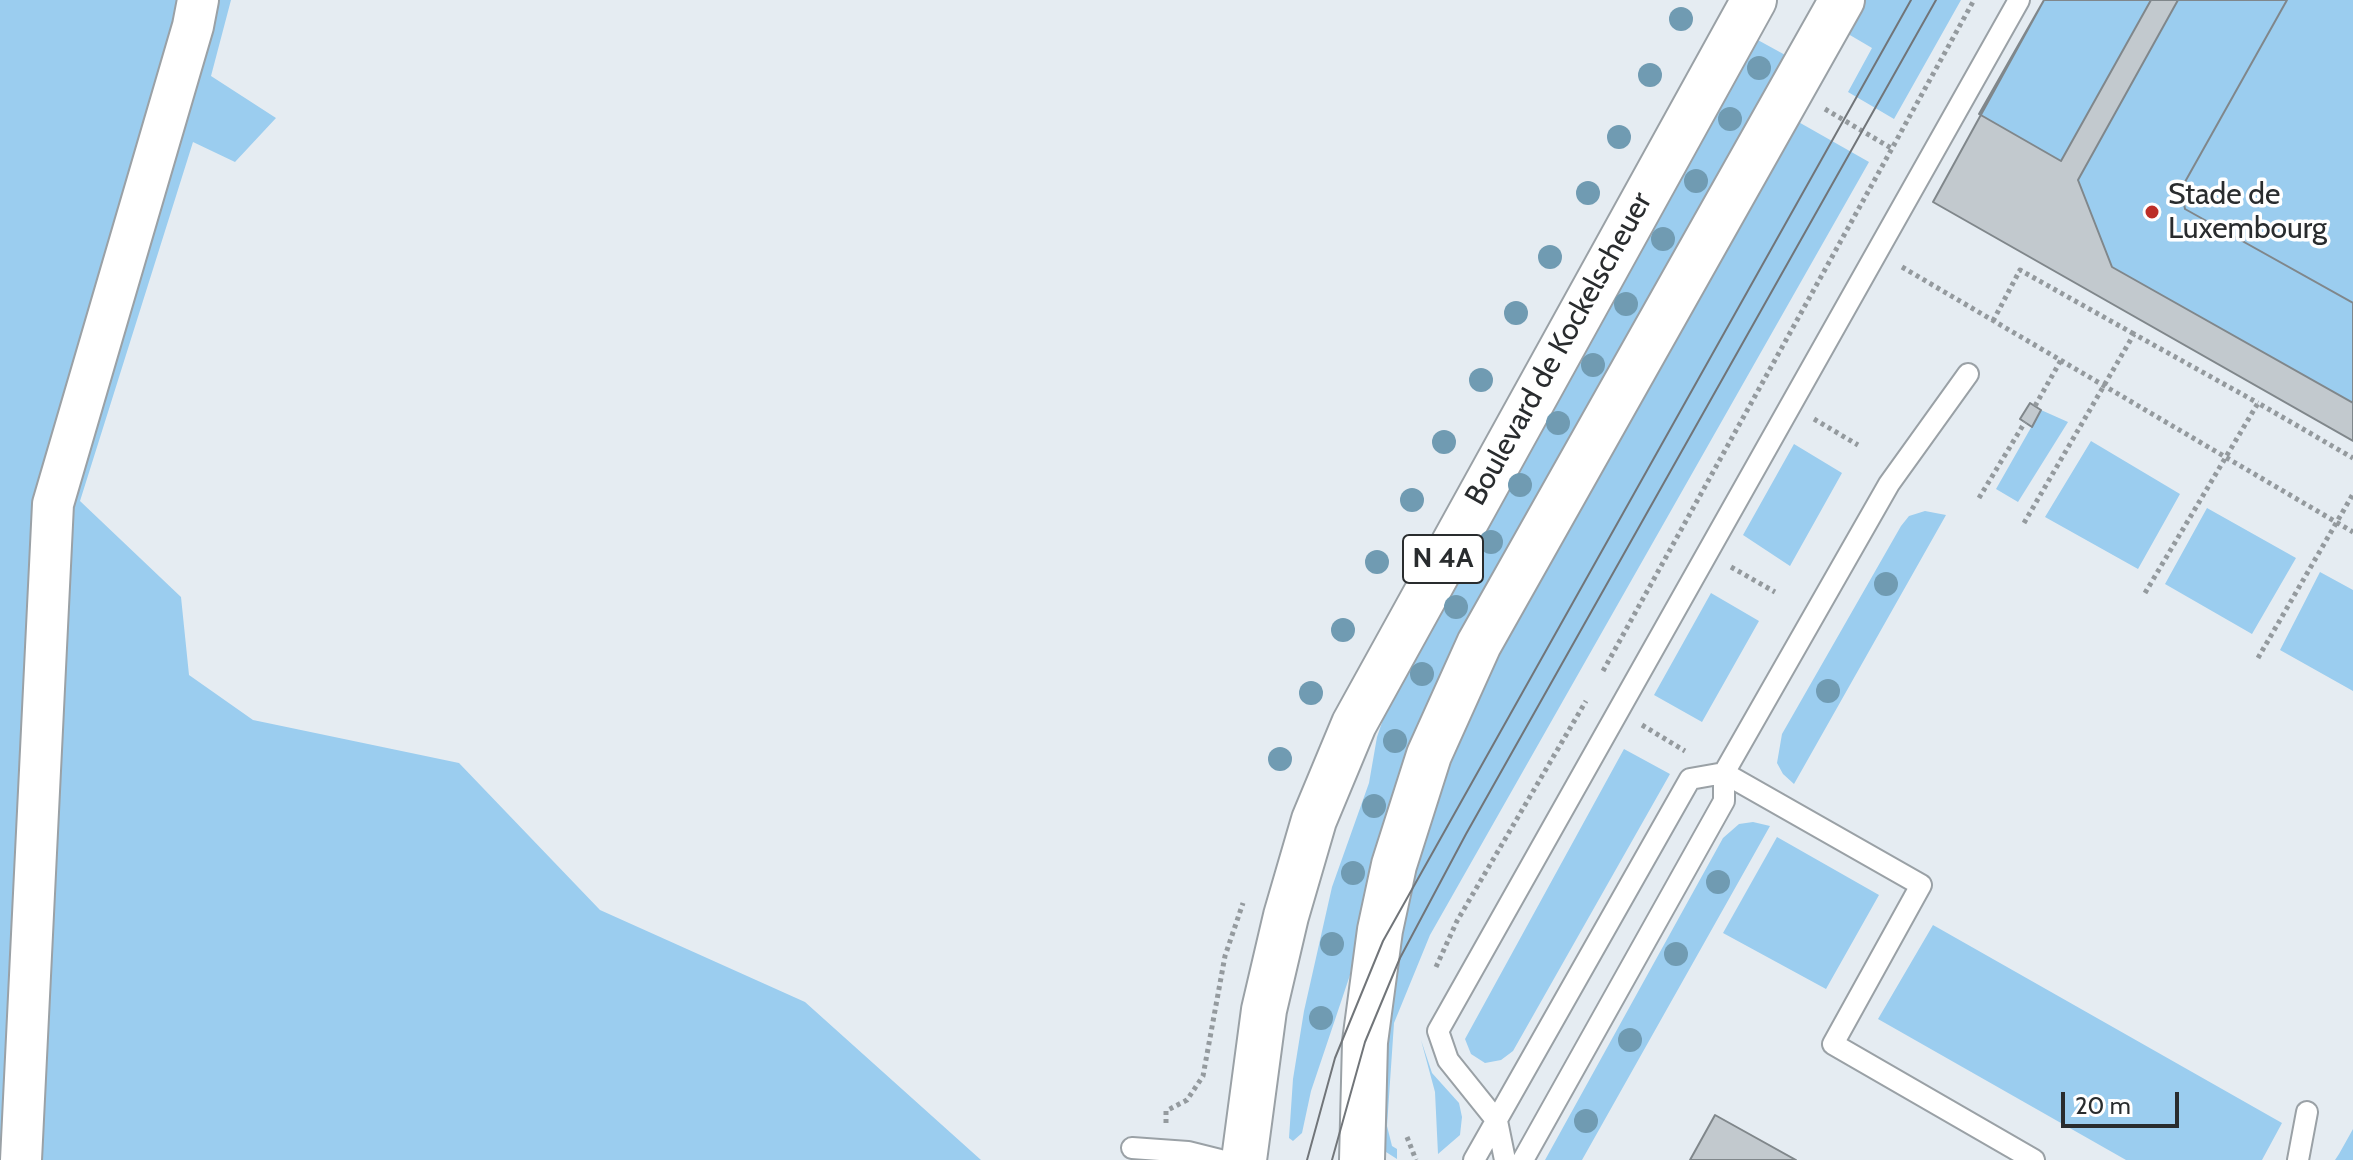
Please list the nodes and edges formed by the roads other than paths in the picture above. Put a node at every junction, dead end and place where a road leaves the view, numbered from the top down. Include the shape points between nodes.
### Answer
1 (198, 0) edge
2 (1754, 0) edge
3 (1842, 0) edge
4 (2019, 0) edge
5 (1968, 374) dead end
6 (1724, 773) junction
7 (2307, 1112) dead end
8 (1497, 1121) junction
9 (1132, 1148) dead end
10 (21, 1160) edge
11 (1220, 1160) edge
12 (1244, 1160) edge
13 (1362, 1160) edge
14 (1474, 1160) edge
15 (1505, 1160) edge
16 (1523, 1160) edge
17 (2034, 1160) edge
18 (2298, 1160) edge

1 - 10 street via 53,504
2 - 12 main road, Boulevard de Kockelscheuer / N 4A via 1354,724 1314,820 1286,916 1262,1024
3 - 13 main road, N 4A via 1479,644 1429,755 1394,865 1380,930 1365,1042
4 - 8 lane via 1438,1031 1448,1060
5 - 6 lane via 1889,484
6 - 8 lane via 1690,779
6 - 16 lane via 1724,801
6 - 17 lane via 1921,885 1833,1044
7 - 18 lane
8 - 14 lane
8 - 15 lane
9 - 11 lane

